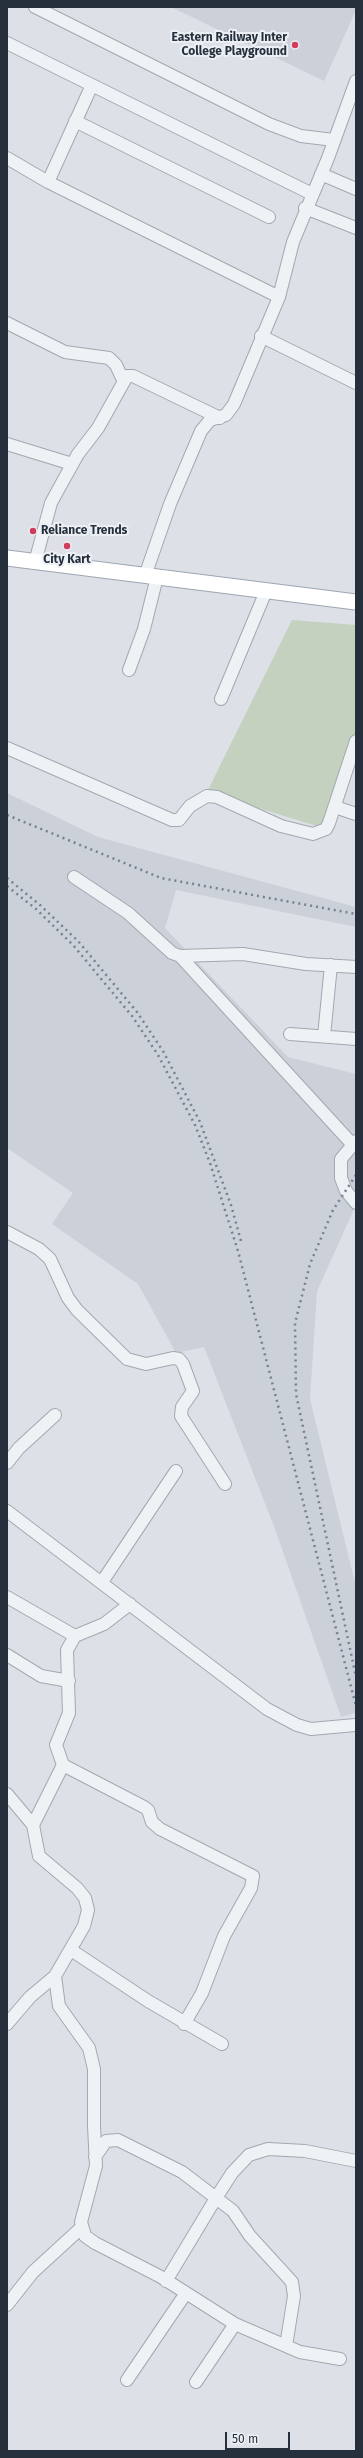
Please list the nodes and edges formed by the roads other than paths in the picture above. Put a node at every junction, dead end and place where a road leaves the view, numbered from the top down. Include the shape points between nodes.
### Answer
1 (35, 7) edge
2 (8, 46) edge
3 (356, 81) edge
4 (92, 85) junction
5 (75, 121) junction
6 (334, 140) junction
7 (7, 158) edge
8 (321, 174) junction
9 (48, 182) junction
10 (356, 189) edge
11 (312, 194) junction
12 (306, 208) junction
13 (269, 217) dead end
14 (356, 228) edge
15 (279, 297) junction
16 (7, 323) edge
17 (262, 336) junction
18 (122, 380) junction
19 (356, 383) edge
20 (220, 418) junction
21 (7, 444) edge
22 (72, 464) junction
23 (7, 558) edge
24 (35, 562) junction
25 (151, 576) junction
26 (266, 591) junction
27 (356, 602) edge
28 (129, 670) dead end
29 (221, 699) dead end
30 (356, 740) edge
31 (7, 748) edge
32 (335, 807) junction
33 (356, 814) edge
34 (74, 877) dead end
35 (180, 956) junction
36 (331, 965) junction
37 (356, 967) edge
38 (290, 1034) dead end
39 (324, 1036) junction
40 (356, 1039) edge
41 (354, 1143) edge
42 (356, 1203) edge
43 (7, 1232) edge
44 (55, 1415) dead end
45 (7, 1463) edge
46 (176, 1471) dead end
47 (225, 1484) dead end
48 (7, 1511) edge
49 (102, 1582) junction
50 (7, 1598) edge
51 (130, 1604) junction
52 (75, 1636) junction
53 (7, 1655) edge
54 (69, 1681) junction
55 (355, 1725) dead end
56 (63, 1765) junction
57 (7, 1794) edge
58 (33, 1826) junction
59 (71, 1950) junction
60 (55, 1976) junction
61 (7, 2024) edge
62 (184, 2024) junction
63 (222, 2044) dead end
64 (95, 2157) junction
65 (356, 2161) edge
66 (216, 2198) junction
67 (81, 2228) junction
68 (166, 2281) junction
69 (186, 2293) junction
70 (7, 2305) edge
71 (235, 2324) junction
72 (286, 2346) junction
73 (340, 2359) dead end
74 (127, 2380) dead end
75 (196, 2382) dead end

1 - 6 street via 269,124 301,136
2 - 4 street
3 - 6 street
4 - 5 street
4 - 11 street
5 - 9 street
5 - 13 street
6 - 8 street
7 - 9 street
8 - 10 street
8 - 11 street
9 - 15 street
11 - 12 street
12 - 14 street
12 - 15 street via 293,242
15 - 17 street
16 - 18 street via 65,352 109,358 116,365
17 - 19 street
17 - 20 street via 234,404 226,415
18 - 20 street via 127,376 133,376
18 - 22 street via 98,428
20 - 25 street via 210,420 201,431 170,504
21 - 22 street
22 - 24 street via 51,503
23 - 24 main road
24 - 25 main road
25 - 26 main road
25 - 28 street via 144,630
26 - 27 main road
26 - 29 street
30 - 32 street
31 - 32 street via 172,820 179,820 190,806 207,796 217,797 281,826 313,834 326,829
32 - 33 street
34 - 35 street via 128,913 172,953
35 - 36 street via 243,954
35 - 41 street
36 - 37 street
36 - 39 street
38 - 39 street
39 - 40 street
41 - 42 street via 341,1159 341,1178 346,1191
43 - 47 street via 39,1249 50,1259 76,1310 127,1358 146,1364 179,1359 193,1391 182,1407 181,1416
44 - 45 street via 19,1448
46 - 49 street
48 - 49 street
49 - 51 street
50 - 52 street
51 - 52 street via 104,1624
51 - 55 street via 267,1709 287,1720 312,1729
52 - 54 street via 67,1650
53 - 54 street via 40,1676
54 - 56 street via 69,1713 56,1745
56 - 58 street
56 - 62 street via 144,1807 148,1810 152,1822 160,1829 253,1876 251,1888 224,1936 202,1993
57 - 58 street
58 - 59 street via 39,1856 85,1898 88,1910 84,1926
59 - 60 street
59 - 62 street
60 - 61 street via 30,1997
60 - 64 street via 62,2013 92,2055
62 - 63 street
64 - 66 street via 106,2141 118,2140 182,2172
64 - 67 street via 95,2175
65 - 66 street via 305,2151 259,2150 249,2155 232,2173
66 - 68 street
66 - 72 street via 233,2211 250,2236 292,2282 294,2296
67 - 68 street via 85,2236 94,2243
67 - 70 street via 33,2272
68 - 69 street
69 - 71 street
69 - 74 street
71 - 72 street
71 - 75 street
72 - 73 street via 300,2352

